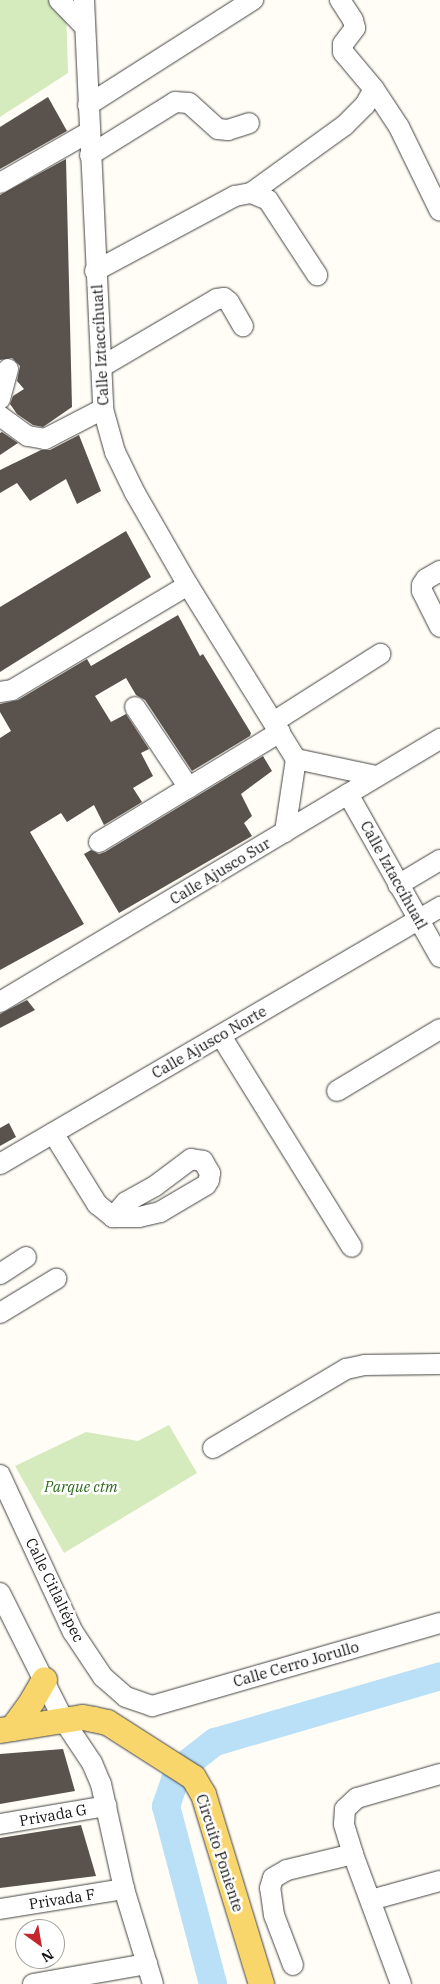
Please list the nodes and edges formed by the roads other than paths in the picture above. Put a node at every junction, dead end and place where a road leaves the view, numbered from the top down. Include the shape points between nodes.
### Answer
1 (59, 0) edge
2 (84, 0) edge
3 (253, 0) edge
4 (340, 0) edge
5 (85, 27) junction
6 (374, 89) junction
7 (88, 105) junction
8 (249, 123) dead end
9 (89, 132) junction
10 (90, 155) junction
11 (0, 183) edge
12 (251, 193) junction
13 (440, 212) edge
14 (95, 271) junction
15 (316, 275) dead end
16 (244, 326) dead end
17 (101, 367) junction
18 (8, 369) dead end
19 (0, 399) edge
20 (103, 409) junction
21 (0, 416) edge
22 (440, 571) edge
23 (188, 585) junction
24 (440, 627) edge
25 (380, 654) dead end
26 (0, 692) edge
27 (135, 707) dead end
28 (277, 727) junction
29 (440, 739) edge
30 (296, 759) junction
31 (376, 776) junction
32 (189, 788) junction
33 (348, 794) junction
34 (285, 832) junction
35 (99, 842) dead end
36 (440, 860) edge
37 (398, 885) junction
38 (440, 906) edge
39 (418, 920) junction
40 (440, 957) edge
41 (0, 1002) edge
42 (440, 1029) edge
43 (221, 1036) junction
44 (337, 1091) dead end
45 (53, 1133) junction
46 (0, 1164) edge
47 (113, 1217) dead end
48 (352, 1247) dead end
49 (26, 1257) dead end
50 (0, 1274) edge
51 (56, 1279) dead end
52 (0, 1313) edge
53 (440, 1364) edge
54 (212, 1448) dead end
55 (2, 1485) edge
56 (0, 1593) edge
57 (440, 1622) edge
58 (44, 1679) junction
59 (152, 1706) joint
60 (64, 1721) junction
61 (6, 1729) edge
62 (440, 1774) edge
63 (106, 1806) junction
64 (0, 1824) edge
65 (353, 1854) junction
66 (440, 1881) edge
67 (124, 1889) junction
68 (371, 1900) junction
69 (0, 1909) edge
70 (147, 1964) junction
71 (293, 1965) dead end
72 (33, 1984) edge
73 (153, 1984) edge
74 (261, 1984) edge
75 (401, 1984) edge

1 - 5 street
2 - 5 street, Calle Iztaccíhuatl
3 - 7 street
4 - 6 street via 355,28 343,44 344,52
5 - 7 street, Calle Iztaccíhuatl
6 - 12 street via 365,105 344,126
6 - 13 street via 399,127
7 - 9 street, Calle Iztaccíhuatl
8 - 10 street via 228,130 218,129 189,103 175,102
9 - 10 street, Calle Iztaccíhuatl
9 - 11 street
10 - 14 street, Calle Iztaccíhuatl
12 - 14 street via 235,196
12 - 15 street via 268,200
14 - 17 street, Calle Iztaccíhuatl
16 - 17 street via 229,302 224,298 217,299
17 - 20 street, Calle Iztaccíhuatl
18 - 19 street
20 - 21 street via 45,439 28,436
20 - 23 street, Calle Iztaccíhuatl via 123,469
22 - 24 street via 426,579 422,591
23 - 26 street via 12,690
23 - 28 street, Calle Iztaccíhuatl
25 - 28 street
27 - 32 street
28 - 30 street, Calle Iztaccíhuatl
28 - 32 street
29 - 31 street, Calle Ajusco Sur
30 - 31 street
30 - 34 street
31 - 33 street, Calle Ajusco Sur
32 - 35 street
33 - 34 street, Calle Ajusco Sur
33 - 37 street, Calle Iztaccíhuatl
34 - 41 street, Calle Ajusco Sur
36 - 37 street
37 - 39 street, Calle Iztaccíhuatl
38 - 39 street, Calle Ajusco Norte
39 - 40 street, Calle Iztaccíhuatl
39 - 43 street, Calle Ajusco Norte
42 - 44 street
43 - 45 street, Calle Ajusco Norte
43 - 48 street
45 - 46 street, Calle Ajusco Norte
45 - 47 street via 97,1204
49 - 50 street
51 - 52 street
53 - 54 street via 365,1365 346,1369
55 - 59 street, Calle Citlaltépec via 73,1632 102,1677 126,1697
56 - 58 street
57 - 59 street, Calle Cerro Jorullo
58 - 60 street
58 - 61 main road via 32,1700
60 - 61 main road, Circuito Poniente
60 - 63 street via 92,1763
60 - 74 main road, Circuito Poniente via 82,1717 107,1722 193,1777 202,1794
62 - 65 street via 357,1798 345,1809 344,1824
63 - 64 street, Privada G
63 - 67 street
65 - 68 street
65 - 71 street via 286,1870 273,1878 270,1888 274,1915
66 - 68 street
67 - 69 street, Privada F
67 - 70 street
68 - 75 street
70 - 72 street
70 - 73 street

